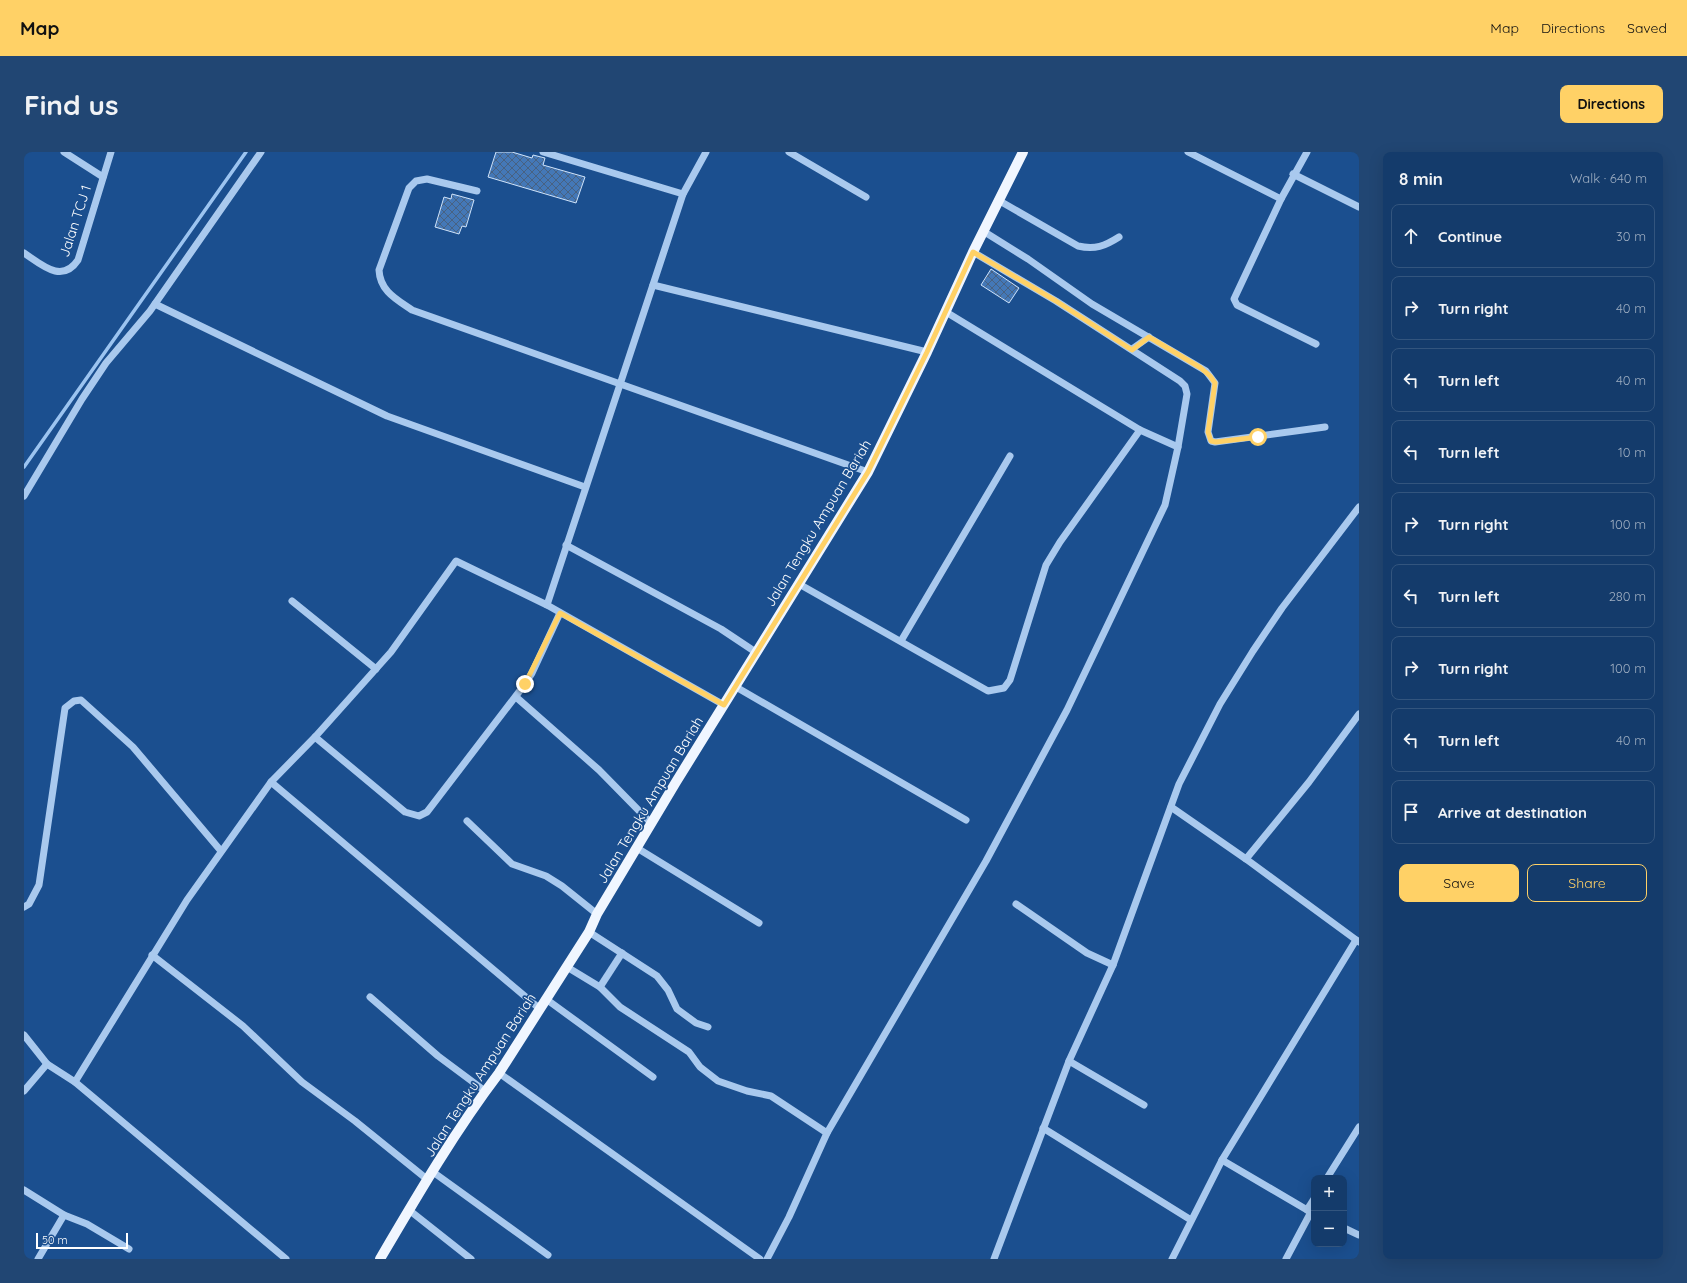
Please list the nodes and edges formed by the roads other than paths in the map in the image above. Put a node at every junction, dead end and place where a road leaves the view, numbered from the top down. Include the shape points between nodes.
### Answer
1 (64, 152) edge
2 (110, 152) edge
3 (261, 152) edge
4 (543, 152) edge
5 (706, 152) edge
6 (789, 152) edge
7 (1023, 152) edge
8 (1188, 152) edge
9 (1306, 152) edge
10 (1293, 174) junction
11 (103, 177) junction
12 (477, 192) dead end
13 (683, 194) junction
14 (866, 197) dead end
15 (1281, 199) junction
16 (998, 200) junction
17 (1359, 207) edge
18 (983, 231) junction
19 (1119, 237) dead end
20 (973, 252) junction
21 (24, 253) edge
22 (653, 285) junction
23 (155, 304) junction
24 (946, 312) junction
25 (1149, 337) junction
26 (1316, 344) dead end
27 (1132, 350) junction
28 (927, 352) junction
29 (620, 384) junction
30 (1324, 427) dead end
31 (1140, 430) junction
32 (1178, 447) junction
33 (1010, 456) dead end
34 (868, 472) junction
35 (586, 487) junction
36 (24, 496) edge
37 (1359, 507) edge
38 (566, 545) junction
39 (799, 584) junction
40 (292, 601) dead end
41 (547, 605) junction
42 (560, 613) junction
43 (901, 641) junction
44 (757, 652) junction
45 (376, 669) junction
46 (736, 687) junction
47 (516, 697) junction
48 (724, 705) junction
49 (1359, 714) edge
50 (316, 737) junction
51 (271, 782) junction
52 (1171, 808) junction
53 (966, 820) dead end
54 (467, 821) dead end
55 (651, 823) junction
56 (637, 848) junction
57 (222, 851) junction
58 (1246, 859) junction
59 (1016, 904) dead end
60 (24, 907) edge
61 (597, 914) junction
62 (759, 924) dead end
63 (589, 932) junction
64 (1357, 941) edge
65 (622, 953) junction
66 (152, 955) junction
67 (1113, 965) junction
68 (567, 967) junction
69 (600, 987) junction
70 (370, 997) dead end
71 (546, 999) junction
72 (540, 1009) junction
73 (708, 1027) dead end
74 (24, 1035) edge
75 (1069, 1062) junction
76 (47, 1064) junction
77 (499, 1073) junction
78 (652, 1077) dead end
79 (75, 1082) junction
80 (24, 1091) edge
81 (485, 1091) junction
82 (1144, 1105) dead end
83 (1359, 1127) edge
84 (1044, 1128) junction
85 (827, 1133) junction
86 (1222, 1160) junction
87 (1329, 1175) edge
88 (431, 1176) junction
89 (24, 1190) edge
90 (409, 1210) junction
91 (1311, 1212) edge
92 (64, 1215) junction
93 (1191, 1220) junction
94 (1347, 1229) edge
95 (1359, 1235) edge
96 (129, 1250) dead end
97 (548, 1255) dead end
98 (38, 1259) edge
99 (286, 1259) edge
100 (380, 1259) edge
101 (471, 1259) edge
102 (760, 1259) edge
103 (767, 1259) edge
104 (994, 1259) edge
105 (1172, 1259) edge
106 (1286, 1259) edge

1 - 11 street
2 - 11 street, Jalan TCJ 1
3 - 23 street
4 - 13 street
5 - 13 street
6 - 14 street
7 - 16 main road, Jalan Tengku Ampuan Bariah
8 - 15 street
9 - 10 street
10 - 15 street
10 - 17 street
11 - 21 street, Jalan TCJ 1 via 78,260 73,268 58,272 48,269
12 - 29 street via 427,178 416,181 409,188 379,270 380,281 388,294 412,310
13 - 22 street
15 - 26 street via 1234,296 1234,301 1237,305
16 - 18 main road, Jalan Tengku Ampuan Bariah
16 - 19 street via 1078,246 1097,248
18 - 20 main road, Jalan Tengku Ampuan Bariah
18 - 25 street via 1092,304
20 - 24 main road, Jalan Tengku Ampuan Bariah
20 - 27 street
22 - 28 street
22 - 29 street
23 - 35 street via 387,416
23 - 36 street via 102,369
24 - 28 main road, Jalan Tengku Ampuan Bariah
24 - 31 street
25 - 27 street
25 - 30 street via 1201,368 1213,379 1214,390 1208,432 1211,441
27 - 32 street via 1185,386 1187,394
28 - 34 main road, Jalan Tengku Ampuan Bariah
29 - 34 street
29 - 35 street
31 - 32 street
31 - 43 street via 1046,565 1010,680 1004,688 988,691
32 - 85 street via 1165,505 1067,710 986,861
33 - 43 street
34 - 39 main road, Jalan Tengku Ampuan Bariah
35 - 38 street
37 - 52 street via 1282,608 1220,704 1179,784
38 - 41 street
38 - 44 street via 721,629
39 - 43 street
39 - 44 main road, Jalan Tengku Ampuan Bariah
40 - 45 street
41 - 42 street
41 - 45 street via 456,561 400,640
42 - 47 street via 532,672
42 - 48 street
44 - 46 main road, Jalan Tengku Ampuan Bariah
45 - 50 street
46 - 48 main road, Jalan Tengku Ampuan Bariah
46 - 53 street
47 - 50 street via 427,812 419,816 405,812
47 - 55 street via 599,770
48 - 55 main road, Jalan Tengku Ampuan Bariah
49 - 58 street via 1309,782
50 - 51 street
51 - 57 street
51 - 72 street
52 - 58 street
52 - 67 street
54 - 61 street via 512,864 546,876
55 - 56 main road, Jalan Tengku Ampuan Bariah
56 - 61 main road, Jalan Tengku Ampuan Bariah
56 - 62 street
57 - 60 street via 123,736 81,700 74,701 65,708 39,885
57 - 66 street
58 - 64 street
59 - 67 street via 1087,953
61 - 63 main road, Jalan Tengku Ampuan Bariah
63 - 65 street
63 - 68 main road, Jalan Tengku Ampuan Bariah
64 - 86 street
65 - 69 street
65 - 73 street via 657,976 677,1008 696,1022
66 - 79 street
66 - 88 street via 243,1026 302,1082
67 - 75 street
68 - 69 street
68 - 71 main road, Jalan Tengku Ampuan Bariah
69 - 85 street via 620,1007 689,1052 700,1067 718,1081 771,1096
70 - 81 street via 438,1056
71 - 72 main road, Jalan Tengku Ampuan Bariah
71 - 78 street
72 - 77 main road, Jalan Tengku Ampuan Bariah
74 - 76 street
75 - 82 street
75 - 84 street
76 - 79 street
76 - 80 street
77 - 81 main road, Jalan Tengku Ampuan Bariah
77 - 102 street
79 - 99 street
81 - 88 main road, Jalan Tengku Ampuan Bariah
83 - 87 street
84 - 93 street
84 - 104 street
85 - 103 street
86 - 91 street
86 - 93 street
88 - 90 main road, Jalan Tengku Ampuan Bariah
88 - 97 street
89 - 92 street
90 - 100 main road, Jalan Tengku Ampuan Bariah
90 - 101 street
91 - 106 street
92 - 96 street via 87,1224
92 - 98 street
93 - 105 street
94 - 95 street

